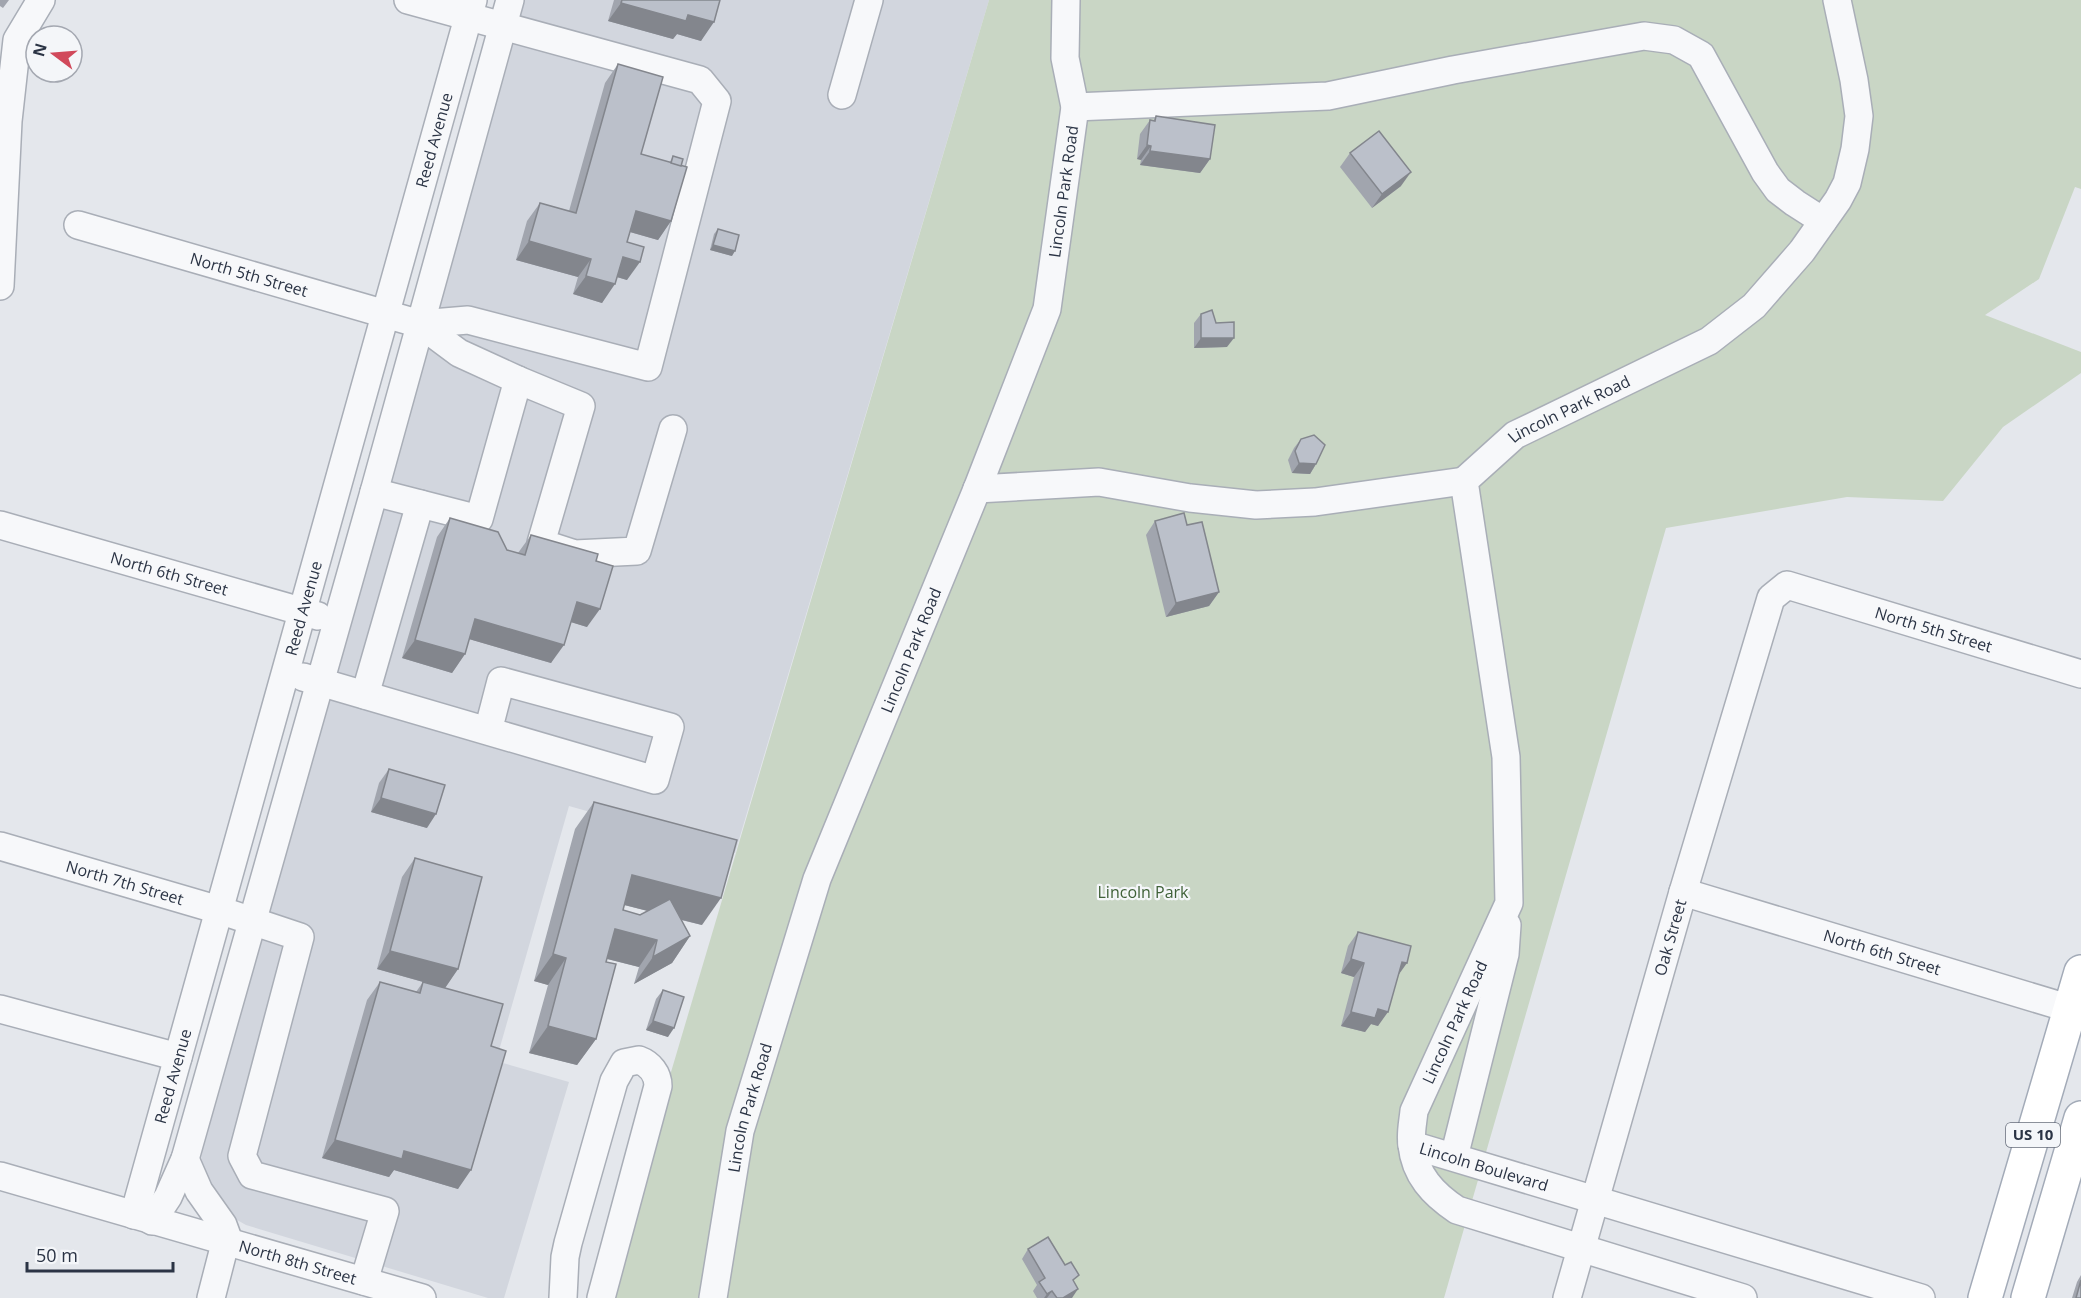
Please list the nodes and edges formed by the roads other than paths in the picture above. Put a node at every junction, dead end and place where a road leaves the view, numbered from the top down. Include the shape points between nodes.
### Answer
1 (40, 0) edge
2 (408, 0) edge
3 (510, 0) edge
4 (869, 0) edge
5 (1066, 0) edge
6 (1837, 0) edge
7 (470, 8) edge
8 (502, 27) junction
9 (9, 34) edge
10 (842, 95) dead end
11 (1075, 107) junction
12 (1823, 220) junction
13 (78, 225) dead end
14 (0, 286) edge
15 (386, 314) junction
16 (420, 324) junction
17 (518, 380) junction
18 (674, 429) dead end
19 (1464, 481) junction
20 (976, 489) junction
21 (374, 492) junction
22 (420, 504) junction
23 (0, 525) edge
24 (1787, 585) joint
25 (302, 611) junction
26 (337, 621) junction
27 (285, 671) junction
28 (2081, 674) edge
29 (320, 682) junction
30 (365, 695) junction
31 (488, 731) junction
32 (0, 846) edge
33 (1683, 892) junction
34 (1509, 903) junction
35 (219, 910) junction
36 (252, 920) junction
37 (2081, 972) edge
38 (0, 1009) edge
39 (2075, 1010) edge
40 (178, 1058) junction
41 (2081, 1118) edge
42 (1412, 1144) junction
43 (1454, 1157) junction
44 (185, 1159) junction
45 (0, 1176) edge
46 (1596, 1199) junction
47 (143, 1218) junction
48 (227, 1242) junction
49 (1582, 1249) junction
50 (364, 1281) junction
51 (211, 1298) edge
52 (422, 1298) edge
53 (563, 1298) edge
54 (601, 1298) edge
55 (713, 1298) edge
56 (1567, 1298) edge
57 (1743, 1298) edge
58 (1921, 1298) edge
59 (1985, 1298) edge
60 (2028, 1298) edge

1 - 9 street
2 - 7 street
3 - 8 street, Reed Avenue
4 - 10 street
5 - 11 street, Lincoln Park Road via 1065,58
6 - 12 street, Lincoln Park Road via 1859,116 1847,183
7 - 8 street
7 - 15 street, Reed Avenue
8 - 16 street, Reed Avenue
8 - 16 street via 700,80 717,101 648,367 468,320
9 - 14 street
11 - 12 street via 1328,96 1644,36 1674,40 1701,55 1778,190
11 - 20 street, Lincoln Park Road via 1047,309
12 - 19 street, Lincoln Park Road via 1754,306 1709,340 1515,435
13 - 15 street, North 5th Street
15 - 16 street, North 5th Street
15 - 25 street, Reed Avenue
16 - 17 street via 459,353
16 - 21 street, Reed Avenue
17 - 18 street via 581,406 541,543 567,552 638,551
17 - 22 street via 479,519
19 - 20 street via 1315,502 1257,505 1098,482
19 - 34 street, Lincoln Park Road via 1506,757
20 - 55 street, Lincoln Park Road via 817,879 740,1131
21 - 22 street
21 - 26 street, Reed Avenue
22 - 30 street
23 - 25 street, North 6th Street
24 - 28 street, North 5th Street
24 - 33 street, Oak Street via 1771,598
25 - 26 street, North 6th Street
25 - 27 street, Reed Avenue
26 - 29 street, Reed Avenue
27 - 29 street
27 - 35 street, Reed Avenue
29 - 30 street
29 - 36 street, Reed Avenue
30 - 31 street
31 - 31 street via 655,780 670,727 501,681
32 - 35 street, North 7th Street
33 - 39 street, North 6th Street
33 - 46 street, Oak Street
34 - 42 street, Lincoln Park Road via 1414,1111
34 - 43 street, Lincoln Park Road via 1505,954
35 - 36 street, North 7th Street
35 - 40 street, Reed Avenue
36 - 44 street, Reed Avenue
36 - 50 street, North 7th Street via 300,937 242,1156 252,1175 385,1211
37 - 39 main road, US 10
38 - 40 street
39 - 59 main road, US 10
40 - 47 street, Reed Avenue
41 - 60 main road, US 10
42 - 43 street, Lincoln Boulevard
42 - 49 street, Lincoln Boulevard via 1424,1182 1457,1210
43 - 46 street, Lincoln Boulevard
44 - 47 street, Reed Avenue via 171,1190
44 - 48 street via 199,1191 223,1225
45 - 47 street, North 8th Street
46 - 49 street, Oak Street
46 - 58 street, Lincoln Boulevard
47 - 48 street, North 8th Street
48 - 50 street, North 8th Street
48 - 51 street
49 - 56 street, Oak Street
49 - 57 street, Lincoln Boulevard
50 - 52 street, North 8th Street
53 - 54 street via 568,1243 614,1081 624,1063 639,1060 652,1068 658,1086

